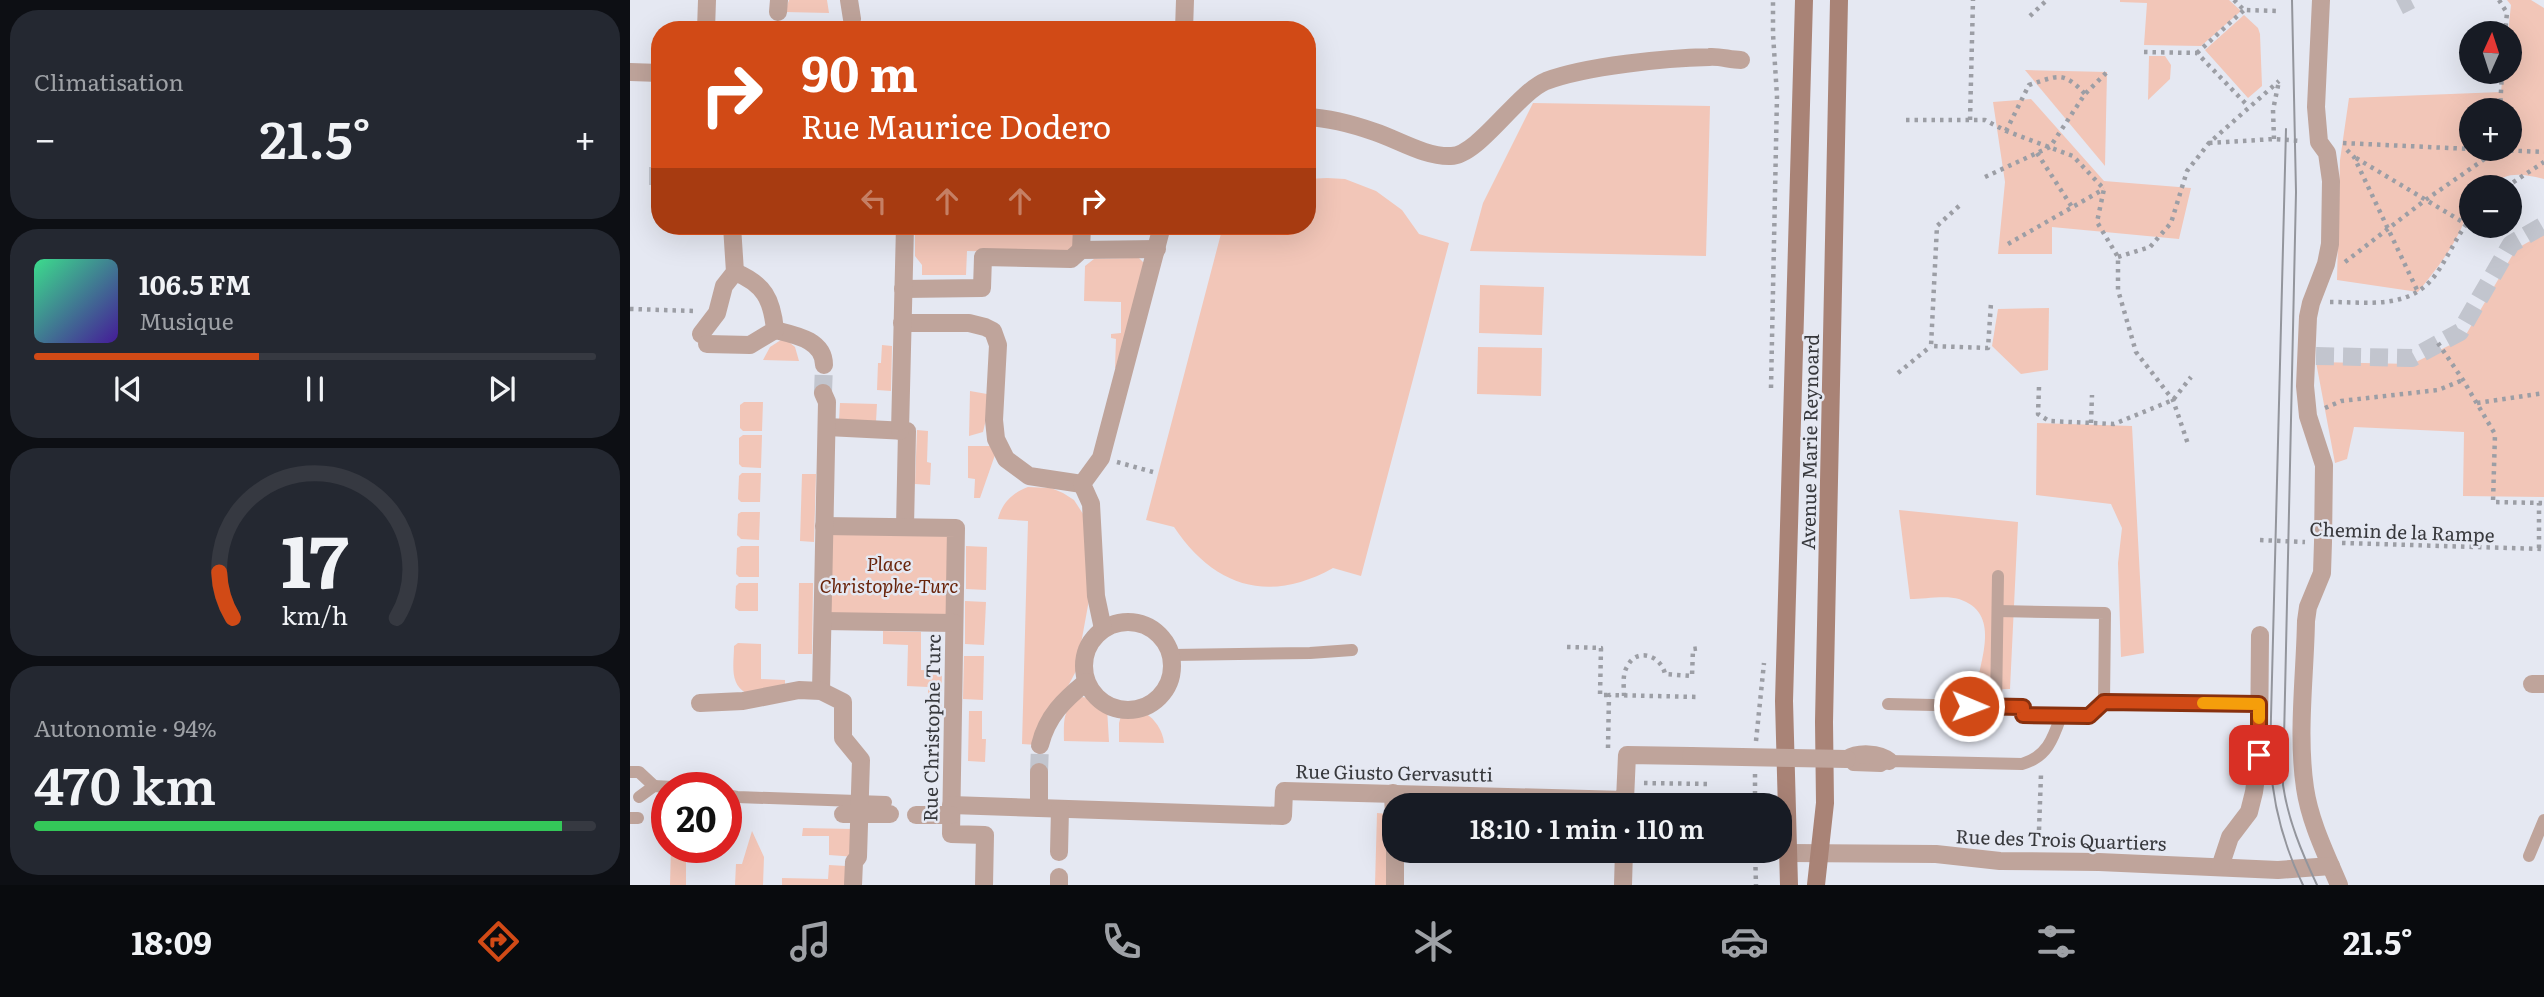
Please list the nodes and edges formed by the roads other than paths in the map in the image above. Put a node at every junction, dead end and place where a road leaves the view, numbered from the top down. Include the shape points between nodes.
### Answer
1 (707, 0) edge
2 (849, 0) edge
3 (1185, 0) edge
4 (1804, 0) edge
5 (1839, 0) edge
6 (2321, 0) edge
7 (852, 19) dead end
8 (706, 21) edge
9 (1184, 21) edge
10 (1741, 60) dead end
11 (630, 72) edge
12 (651, 73) edge
13 (1316, 114) edge
14 (733, 235) edge
15 (905, 235) edge
16 (1082, 235) edge
17 (1160, 235) edge
18 (1157, 249) junction
19 (1081, 250) junction
20 (735, 272) junction
21 (903, 289) junction
22 (902, 323) junction
23 (775, 330) junction
24 (824, 365) tunnel mouth
25 (823, 393) tunnel mouth
26 (827, 427) junction
27 (900, 431) junction
28 (1082, 484) junction
29 (824, 526) junction
30 (905, 527) junction
31 (1998, 576) dead end
32 (1997, 611) junction
33 (822, 621) junction
34 (954, 623) junction
35 (1103, 629) junction
36 (2260, 635) dead end
37 (1352, 650) dead end
38 (1171, 655) junction
39 (1086, 682) junction
40 (821, 691) junction
41 (2104, 702) junction
42 (700, 703) dead end
43 (1888, 704) dead end
44 (2259, 704) junction
45 (1996, 706) junction
46 (2061, 716) junction
47 (1040, 745) tunnel mouth
48 (1889, 761) joint
49 (635, 772) edge
50 (1039, 772) tunnel mouth
51 (651, 784) edge
52 (651, 788) edge
53 (1393, 793) edge
54 (1625, 793) edge
55 (1787, 793) edge
56 (639, 797) dead end
57 (742, 798) edge
58 (888, 808) dead end
59 (1039, 808) junction
60 (1060, 809) junction
61 (854, 810) junction
62 (951, 810) junction
63 (916, 815) dead end
64 (2544, 820) edge
65 (1059, 852) dead end
66 (1792, 853) edge
67 (1820, 853) junction
68 (2529, 856) dead end
69 (1395, 863) edge
70 (1624, 863) edge
71 (1789, 863) edge
72 (2331, 866) junction
73 (2220, 867) junction
74 (2281, 877) edge
75 (853, 885) edge
76 (984, 885) edge
77 (1395, 885) edge
78 (1623, 885) edge
79 (1789, 885) edge
80 (1816, 885) edge
81 (2339, 885) edge

1 - 8 street
2 - 7 street
3 - 9 street
4 - 55 main road, Avenue Marie Reynoard via 1784,701
5 - 67 main road, Avenue Marie Reynoard via 1825,803
6 - 72 street via 2316,107 2319,142 2327,153 2331,181 2330,244 2308,317 2306,404 2324,465 2323,542 2322,573 2306,621 2302,754 2305,790
10 - 13 street via 1712,56 1646,62 1544,82 1473,147 1453,157
11 - 12 street
14 - 20 street
15 - 21 street
16 - 19 street
17 - 18 street
18 - 19 street
18 - 28 street via 1101,458
19 - 21 street via 1071,259 983,257 982,288
20 - 23 street via 765,292
20 - 23 street via 724,286 704,339 750,345
21 - 22 street
22 - 27 street
22 - 28 street via 969,323 993,331 998,345 996,439 1006,459 1029,476
23 - 24 street via 819,347
25 - 26 street
26 - 27 street
26 - 29 street
27 - 30 street via 907,431
28 - 35 street via 1091,503 1096,596
29 - 30 street, Rue Christophe Turc
29 - 33 street
30 - 34 street, Rue Christophe Turc via 956,528
31 - 32 lane
32 - 41 lane via 2105,613
32 - 45 lane
33 - 34 street, Rue Christophe Turc
33 - 40 street
34 - 62 street, Rue Christophe Turc
35 - 38 street via 1130,621 1144,624 1166,642
35 - 39 street via 1086,652
36 - 44 street
37 - 38 lane
38 - 39 street via 1169,684 1141,708 1105,704
39 - 47 street via 1052,713
40 - 42 street
40 - 61 street via 843,702 843,738 861,760
41 - 44 lane
41 - 46 lane via 2089,716
43 - 45 lane
44 - 73 street via 2254,792 2249,812 2230,837
45 - 46 lane via 2023,707 2023,715
46 - 48 lane via 2042,755 2022,764
48 - 54 street, bridge via 1882,755 1854,754 1847,759 1627,755
49 - 51 lane
50 - 59 street
52 - 56 lane
53 - 60 street, Rue Giusto Gervasutti via 1284,791 1283,816
57 - 61 lane
58 - 61 street
59 - 60 street, Rue Giusto Gervasutti
59 - 62 street, Rue Giusto Gervasutti
60 - 65 street
61 - 75 street via 858,857
62 - 63 street, Rue Giusto Gervasutti
62 - 76 street, Rue Christophe Turc via 951,834 985,835
64 - 68 lane
66 - 67 street, Rue des Trois Quartiers
67 - 73 street, Rue des Trois Quartiers
67 - 80 main road, Avenue Marie Reynoard
69 - 77 street
70 - 78 street
71 - 79 main road, Avenue Marie Reynoard
72 - 74 street, Rue des Trois Quartiers
72 - 81 street
73 - 74 street, Rue des Trois Quartiers

